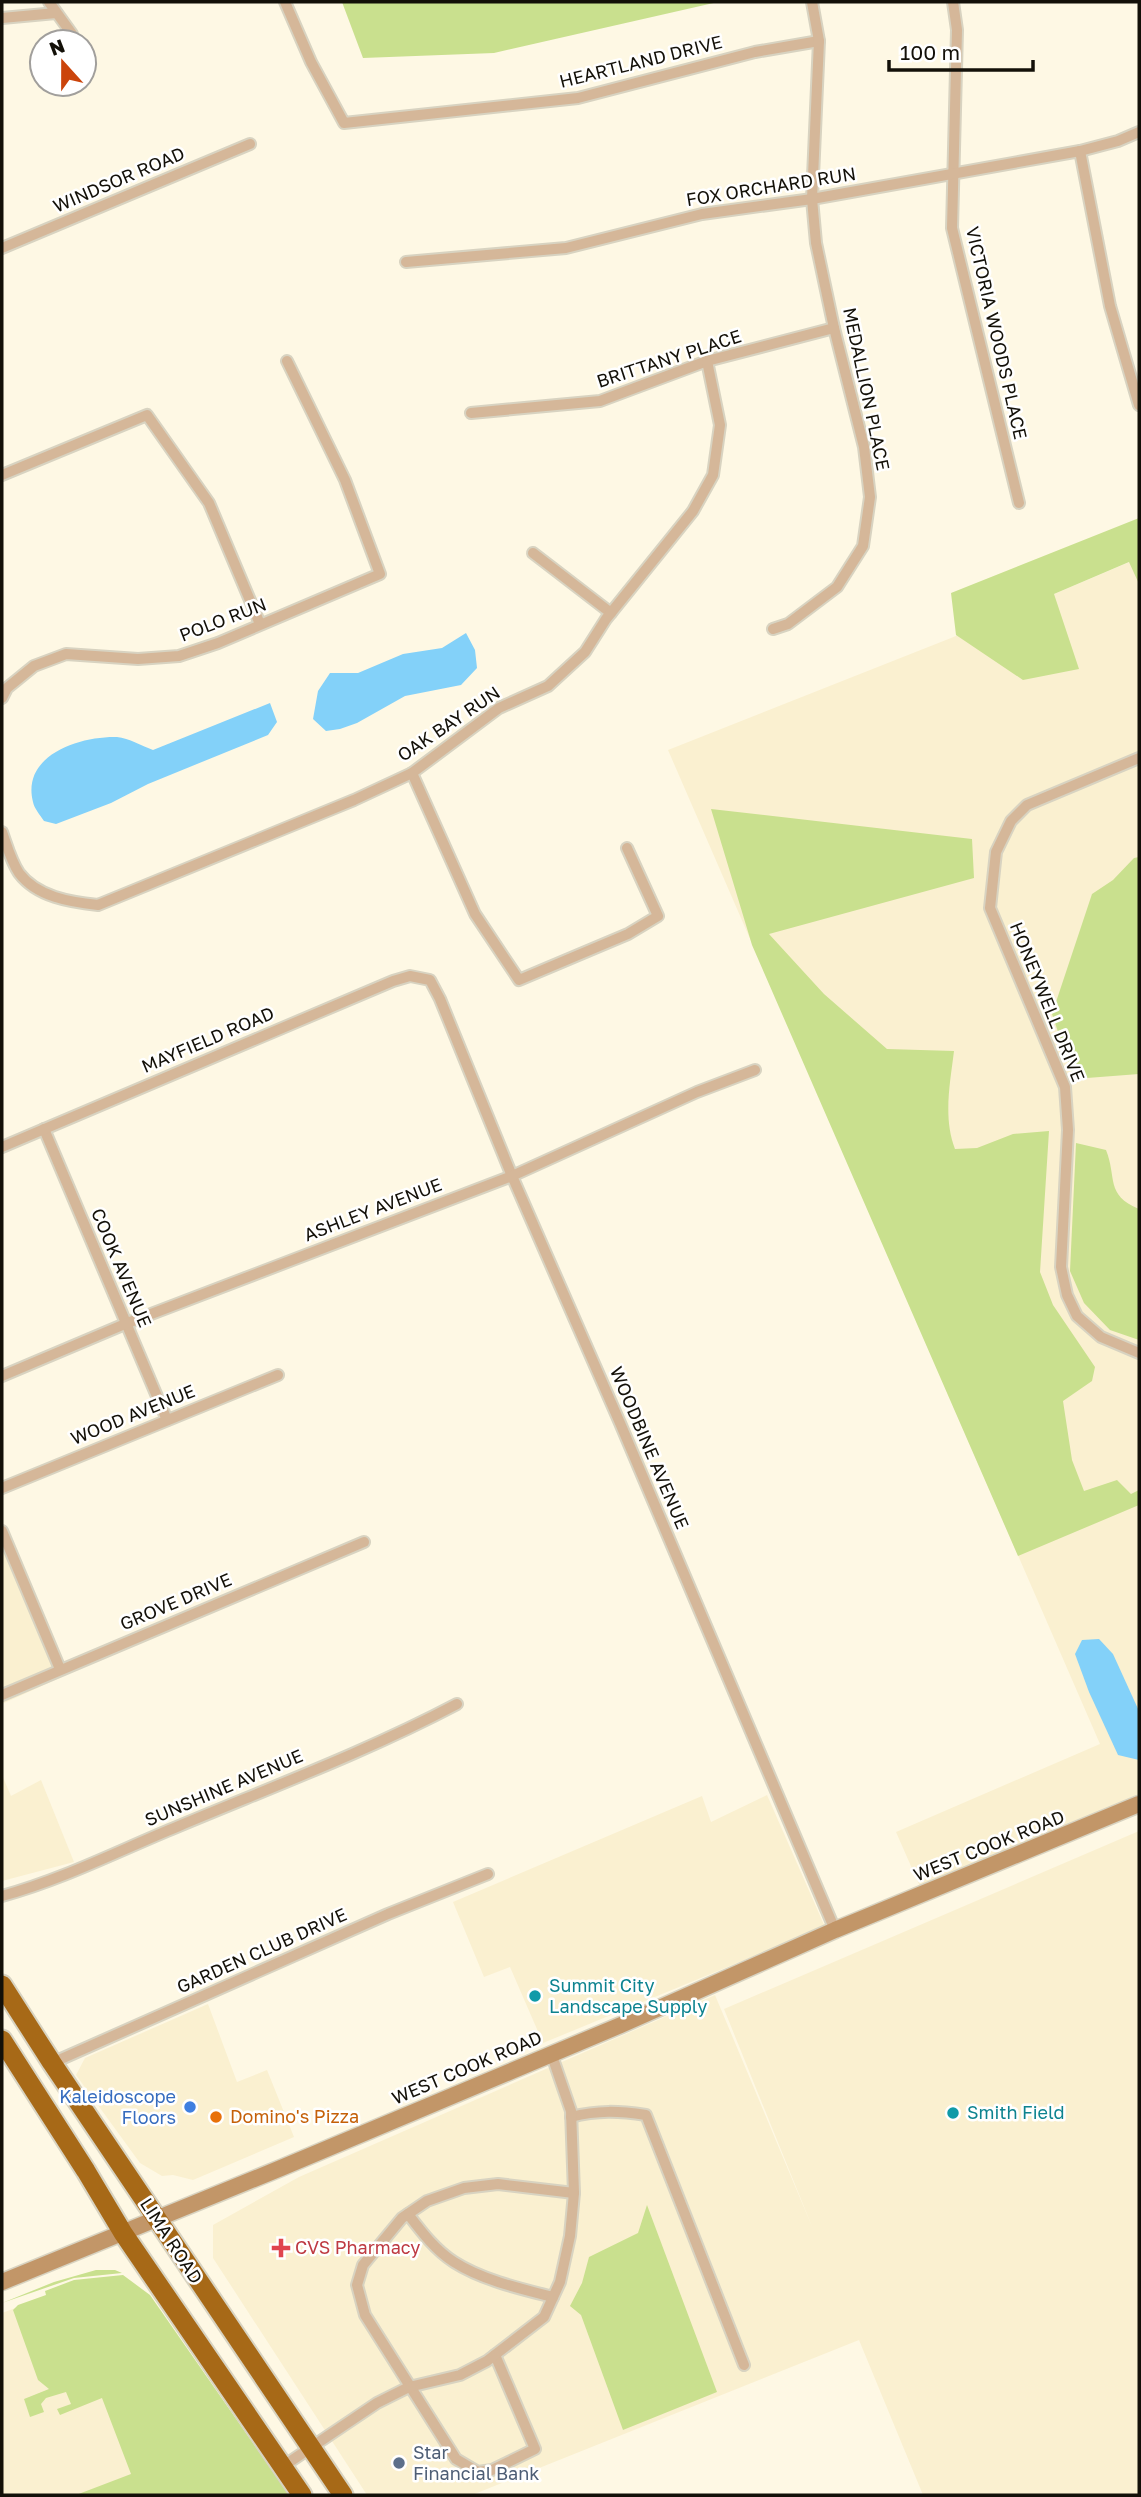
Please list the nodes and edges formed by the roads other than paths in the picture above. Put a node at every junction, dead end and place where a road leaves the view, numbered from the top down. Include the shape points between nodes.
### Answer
1 (49, 2) edge
2 (285, 2) edge
3 (812, 2) edge
4 (953, 2) edge
5 (56, 13) junction
6 (2, 18) edge
7 (67, 28) edge
8 (819, 41) junction
9 (1139, 132) edge
10 (250, 144) dead end
11 (1080, 151) junction
12 (954, 174) junction
13 (812, 199) junction
14 (2, 248) edge
15 (406, 262) dead end
16 (834, 328) junction
17 (287, 361) dead end
18 (707, 361) junction
19 (1139, 405) edge
20 (471, 413) dead end
21 (2, 475) edge
22 (1019, 503) dead end
23 (533, 554) dead end
24 (611, 613) junction
25 (260, 625) junction
26 (773, 629) dead end
27 (4, 689) edge
28 (1139, 758) edge
29 (412, 773) junction
30 (2, 832) edge
31 (627, 848) dead end
32 (430, 980) joint
33 (755, 1070) dead end
34 (44, 1129) junction
35 (2, 1147) edge
36 (512, 1176) junction
37 (125, 1324) junction
38 (1139, 1353) edge
39 (278, 1375) dead end
40 (2, 1376) edge
41 (167, 1420) junction
42 (2, 1488) edge
43 (2, 1531) edge
44 (364, 1542) dead end
45 (60, 1669) junction
46 (2, 1695) edge
47 (457, 1704) dead end
48 (1139, 1804) edge
49 (488, 1874) dead end
50 (2, 1896) edge
51 (835, 1930) junction
52 (2, 1985) edge
53 (2, 2040) edge
54 (551, 2053) junction
55 (52, 2063) junction
56 (571, 2117) junction
57 (574, 2193) junction
58 (408, 2214) junction
59 (158, 2219) junction
60 (123, 2233) junction
61 (2, 2282) edge
62 (553, 2297) junction
63 (495, 2355) junction
64 (744, 2365) dead end
65 (409, 2387) junction
66 (310, 2448) junction
67 (282, 2467) junction
68 (302, 2495) edge
69 (343, 2495) edge

1 - 5 street
2 - 8 street, HEARTLAND DRIVE via 344,123 578,98 755,52
3 - 8 street, MEDALLION PLACE
4 - 12 street, VICTORIA WOODS PLACE via 957,30
5 - 6 street
5 - 7 street
8 - 13 street, MEDALLION PLACE
9 - 11 street, FOX ORCHARD RUN
10 - 14 street, WINDSOR ROAD
11 - 12 street, FOX ORCHARD RUN
11 - 19 street via 1110,306
12 - 13 street, FOX ORCHARD RUN
12 - 22 street, VICTORIA WOODS PLACE via 952,228
13 - 15 street, FOX ORCHARD RUN via 702,214 566,248
13 - 16 street, MEDALLION PLACE
16 - 18 street, BRITTANY PLACE
16 - 26 street, MEDALLION PLACE via 864,447 870,497 863,546 837,587 788,624
17 - 25 street, POLO RUN via 345,480 380,574
18 - 20 street, BRITTANY PLACE via 600,401
18 - 24 street, OAK BAY RUN via 720,425 713,475 693,511
21 - 25 street via 147,415 209,503
23 - 24 street
24 - 29 street, OAK BAY RUN via 585,652 548,685 499,708
25 - 27 street, POLO RUN via 179,656 138,659 66,654 34,666
28 - 38 street, HONEYWELL DRIVE via 1027,805 1011,821 996,852 990,908 1065,1087 1068,1130 1061,1267 1068,1295 1077,1316 1101,1337
29 - 30 street, OAK BAY RUN via 98,905 66,902 33,886 20,873
29 - 31 street via 475,914 519,980 628,934 658,916
32 - 34 street, MAYFIELD ROAD via 410,976 393,981
32 - 36 street, WOODBINE AVENUE
33 - 36 street, ASHLEY AVENUE
34 - 35 street, MAYFIELD ROAD
34 - 37 street, COOK AVENUE
36 - 37 street, ASHLEY AVENUE
36 - 51 street, WOODBINE AVENUE
37 - 40 street, ASHLEY AVENUE
37 - 41 street, COOK AVENUE
39 - 41 street, WOOD AVENUE
41 - 42 street, WOOD AVENUE
43 - 45 street
44 - 45 street, GROVE DRIVE
45 - 46 street, GROVE DRIVE
47 - 50 street, SUNSHINE AVENUE via 55,1880
48 - 51 main road, WEST COOK ROAD
49 - 55 street, GARDEN CLUB DRIVE
51 - 54 main road, WEST COOK ROAD
52 - 55 highway, LIMA ROAD
53 - 60 highway, LIMA ROAD
54 - 56 street
54 - 59 main road, WEST COOK ROAD
55 - 59 highway, LIMA ROAD
56 - 57 street
56 - 64 street via 606,2111 646,2115
57 - 58 street via 491,2184 427,2201
57 - 62 street via 570,2236
58 - 62 street via 425,2237 454,2262 507,2286
58 - 65 street via 363,2265 357,2285 365,2315
59 - 60 main road, WEST COOK ROAD
59 - 66 highway, LIMA ROAD
60 - 61 main road, WEST COOK ROAD
60 - 67 highway, LIMA ROAD
62 - 63 street via 544,2316
63 - 65 street via 460,2375
63 - 65 street via 536,2449 492,2470 478,2472 456,2459
65 - 66 street
66 - 67 street
66 - 69 highway, LIMA ROAD
67 - 68 highway, LIMA ROAD

